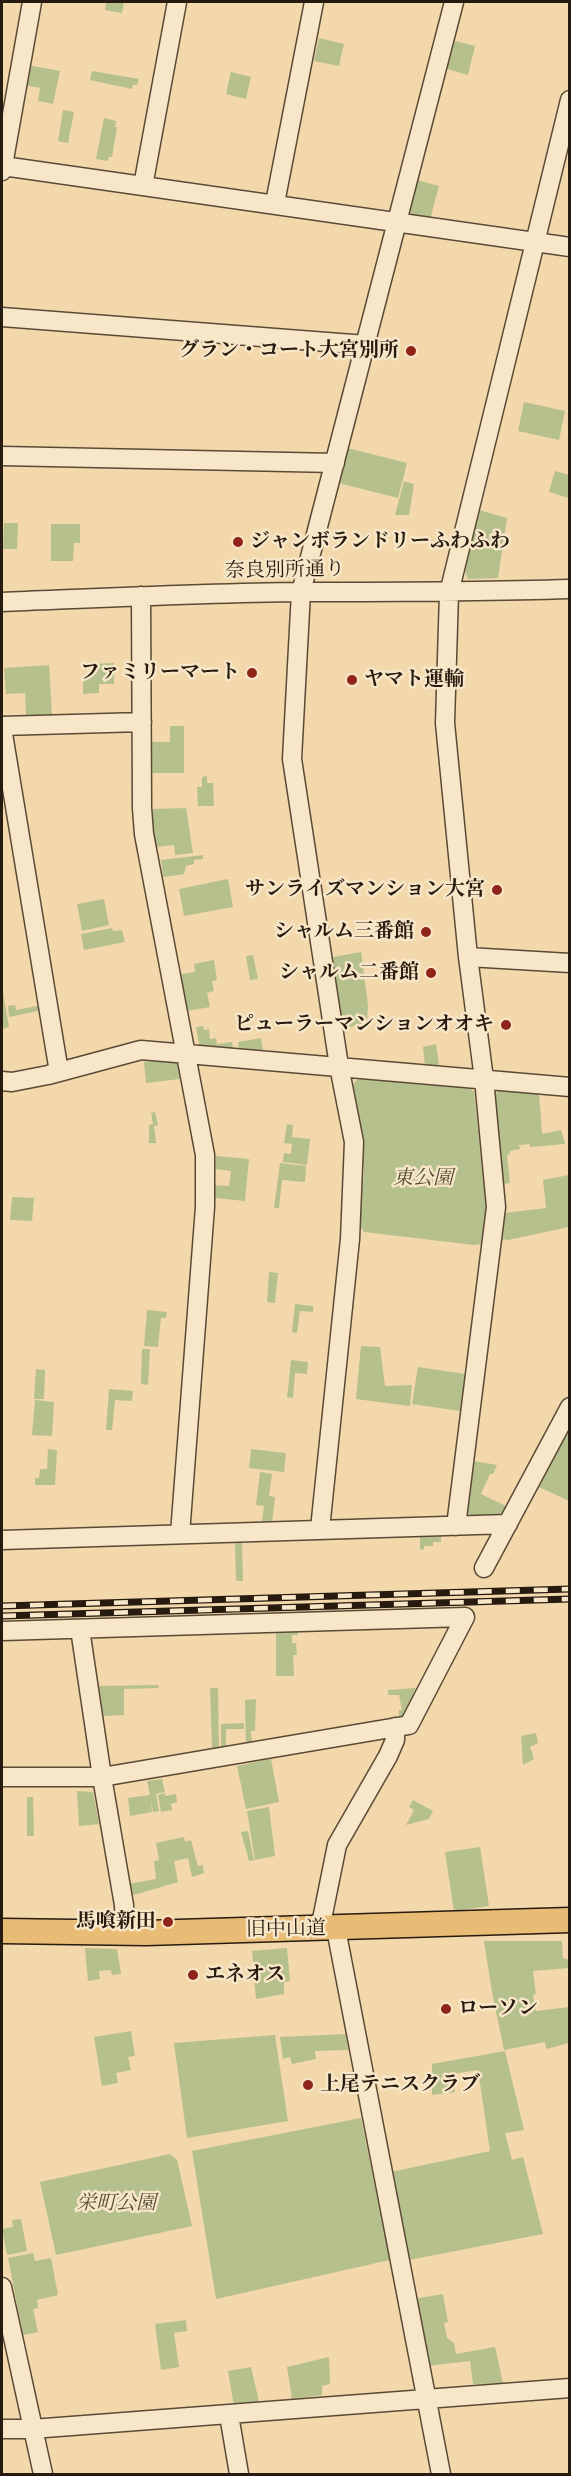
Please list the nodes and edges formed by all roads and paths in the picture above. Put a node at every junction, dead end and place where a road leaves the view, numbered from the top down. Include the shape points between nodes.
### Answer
1 (32, 2) edge
2 (177, 2) edge
3 (314, 2) edge
4 (454, 2) edge
5 (570, 100) edge
6 (2, 168) edge
7 (143, 186) junction
8 (275, 203) junction
9 (398, 222) junction
10 (534, 241) junction
11 (570, 247) edge
12 (2, 317) edge
13 (366, 345) junction
14 (2, 456) edge
15 (335, 463) junction
16 (570, 589) edge
17 (301, 592) junction
18 (449, 593) junction
19 (141, 596) junction
20 (2, 602) edge
21 (142, 722) junction
22 (2, 727) edge
23 (468, 957) junction
24 (570, 963) edge
25 (187, 1053) junction
26 (339, 1066) junction
27 (59, 1072) junction
28 (484, 1079) junction
29 (2, 1081) edge
30 (570, 1087) edge
31 (570, 1407) edge
32 (507, 1524) junction
33 (456, 1526) junction
34 (320, 1529) junction
35 (180, 1534) junction
36 (2, 1540) edge
37 (484, 1568) dead end
38 (80, 1629) junction
39 (2, 1631) edge
40 (395, 1727) junction
41 (2, 1777) edge
42 (102, 1778) junction
43 (570, 1920) edge
44 (328, 1929) junction
45 (2, 1931) edge
46 (125, 1934) junction
47 (2, 2287) edge
48 (570, 2388) edge
49 (427, 2399) junction
50 (229, 2415) junction
51 (2, 2429) edge
52 (32, 2429) junction
53 (43, 2475) edge
54 (239, 2475) edge
55 (441, 2475) edge

1 - 6 street
2 - 7 street
3 - 8 street
4 - 9 street
5 - 10 street
6 - 7 street
7 - 8 street
8 - 9 street
9 - 10 street
9 - 13 street
10 - 11 street
10 - 18 street
12 - 13 street
13 - 15 street
14 - 15 street
15 - 17 street
16 - 18 street, 奈良別所通り
17 - 18 street, 奈良別所通り
17 - 19 street, 奈良別所通り
17 - 26 street via 292,759
18 - 23 street via 445,723
19 - 20 street, 奈良別所通り
19 - 21 street
21 - 22 street
21 - 25 street via 144,834
22 - 27 street
23 - 24 street
23 - 28 street
25 - 26 street
25 - 27 street via 141,1050
25 - 35 street via 205,1155 205,1208
26 - 28 street
26 - 34 street via 354,1142 353,1190
27 - 29 street
28 - 30 street
28 - 33 street via 496,1207
31 - 32 street
32 - 33 street
32 - 37 street
33 - 34 street
34 - 35 street
35 - 36 street
38 - 39 street
38 - 40 street via 465,1617 409,1725
38 - 42 street
40 - 42 street
40 - 44 street via 395,1740 388,1756 337,1845
41 - 42 street
42 - 46 street via 124,1905
43 - 44 main road, 旧中山道
44 - 46 main road, 旧中山道
44 - 49 street
45 - 46 main road, 旧中山道
47 - 52 street
48 - 49 street
49 - 50 street
49 - 55 street
50 - 52 street
50 - 54 street
51 - 52 street
52 - 53 street

